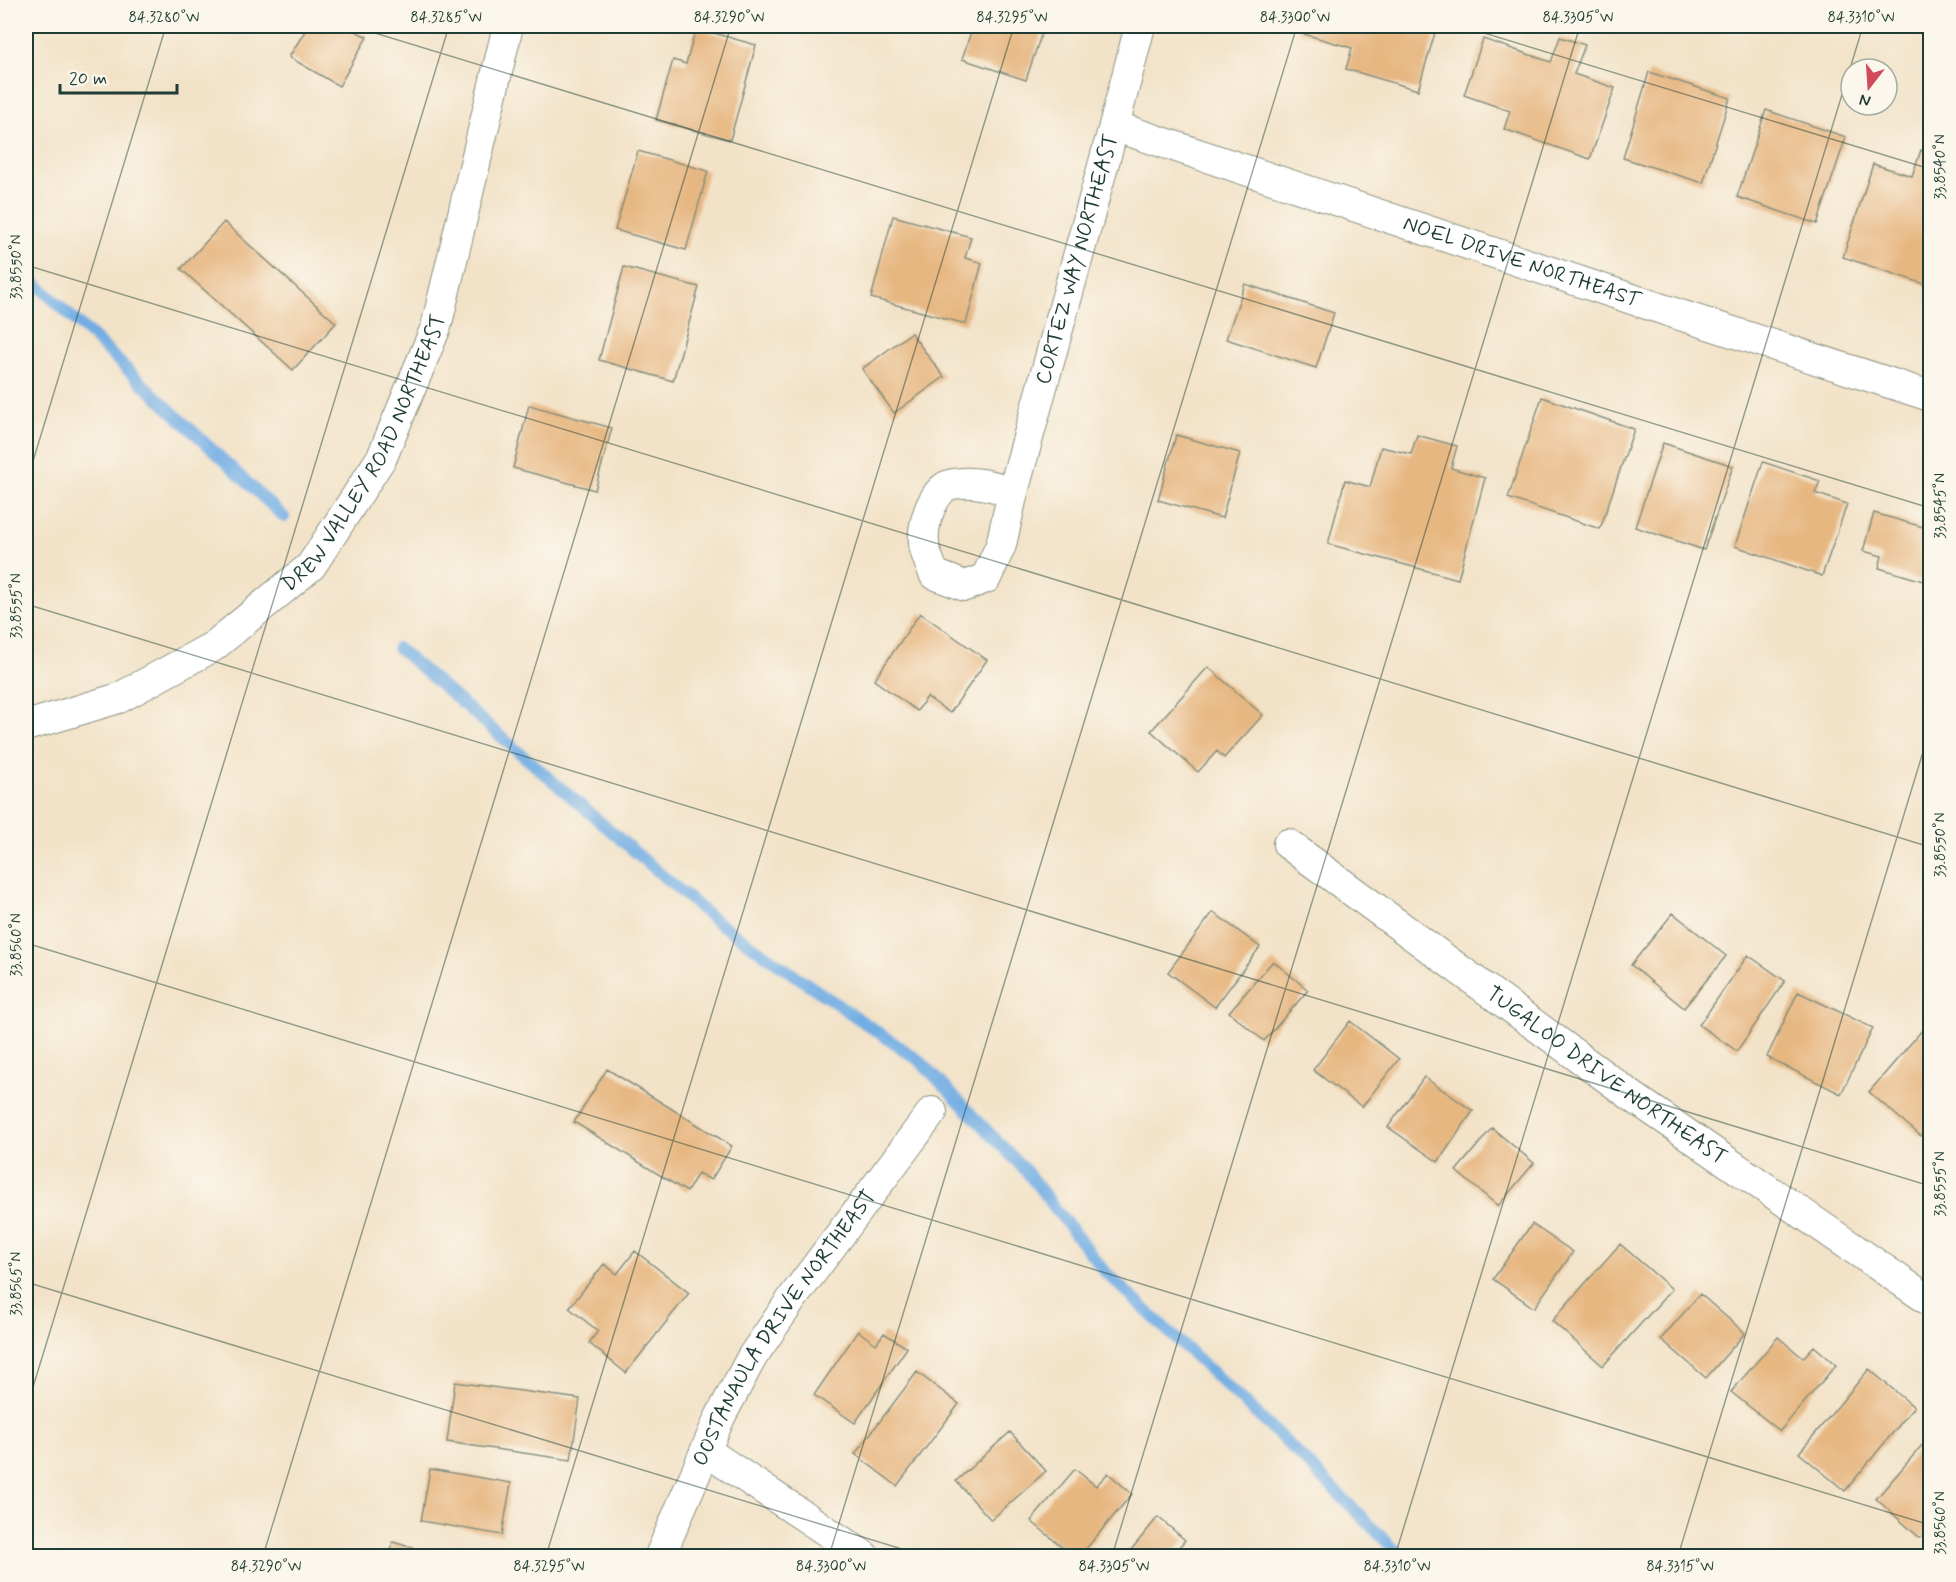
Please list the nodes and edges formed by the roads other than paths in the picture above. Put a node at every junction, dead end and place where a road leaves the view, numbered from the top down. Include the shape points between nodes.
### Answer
1 (508, 26) edge
2 (1140, 26) edge
3 (1114, 126) junction
4 (1930, 396) edge
5 (1013, 492) dead end
6 (26, 726) edge
7 (1288, 844) dead end
8 (932, 1112) dead end
9 (1930, 1300) edge
10 (706, 1451) junction
11 (660, 1557) edge
12 (864, 1557) edge

1 - 6 street, DREW VALLEY ROAD NORTHEAST via 436,327 382,457 310,566 214,646 119,698
2 - 3 street, CORTEZ WAY NORTHEAST
3 - 4 street, NOEL DRIVE NORTHEAST
3 - 5 street, CORTEZ WAY NORTHEAST
7 - 9 street, TUGALOO DRIVE NORTHEAST via 1633,1096
8 - 10 street, OOSTANAULA DRIVE NORTHEAST via 752,1357
10 - 11 street, OOSTANAULA DRIVE NORTHEAST
10 - 12 street

